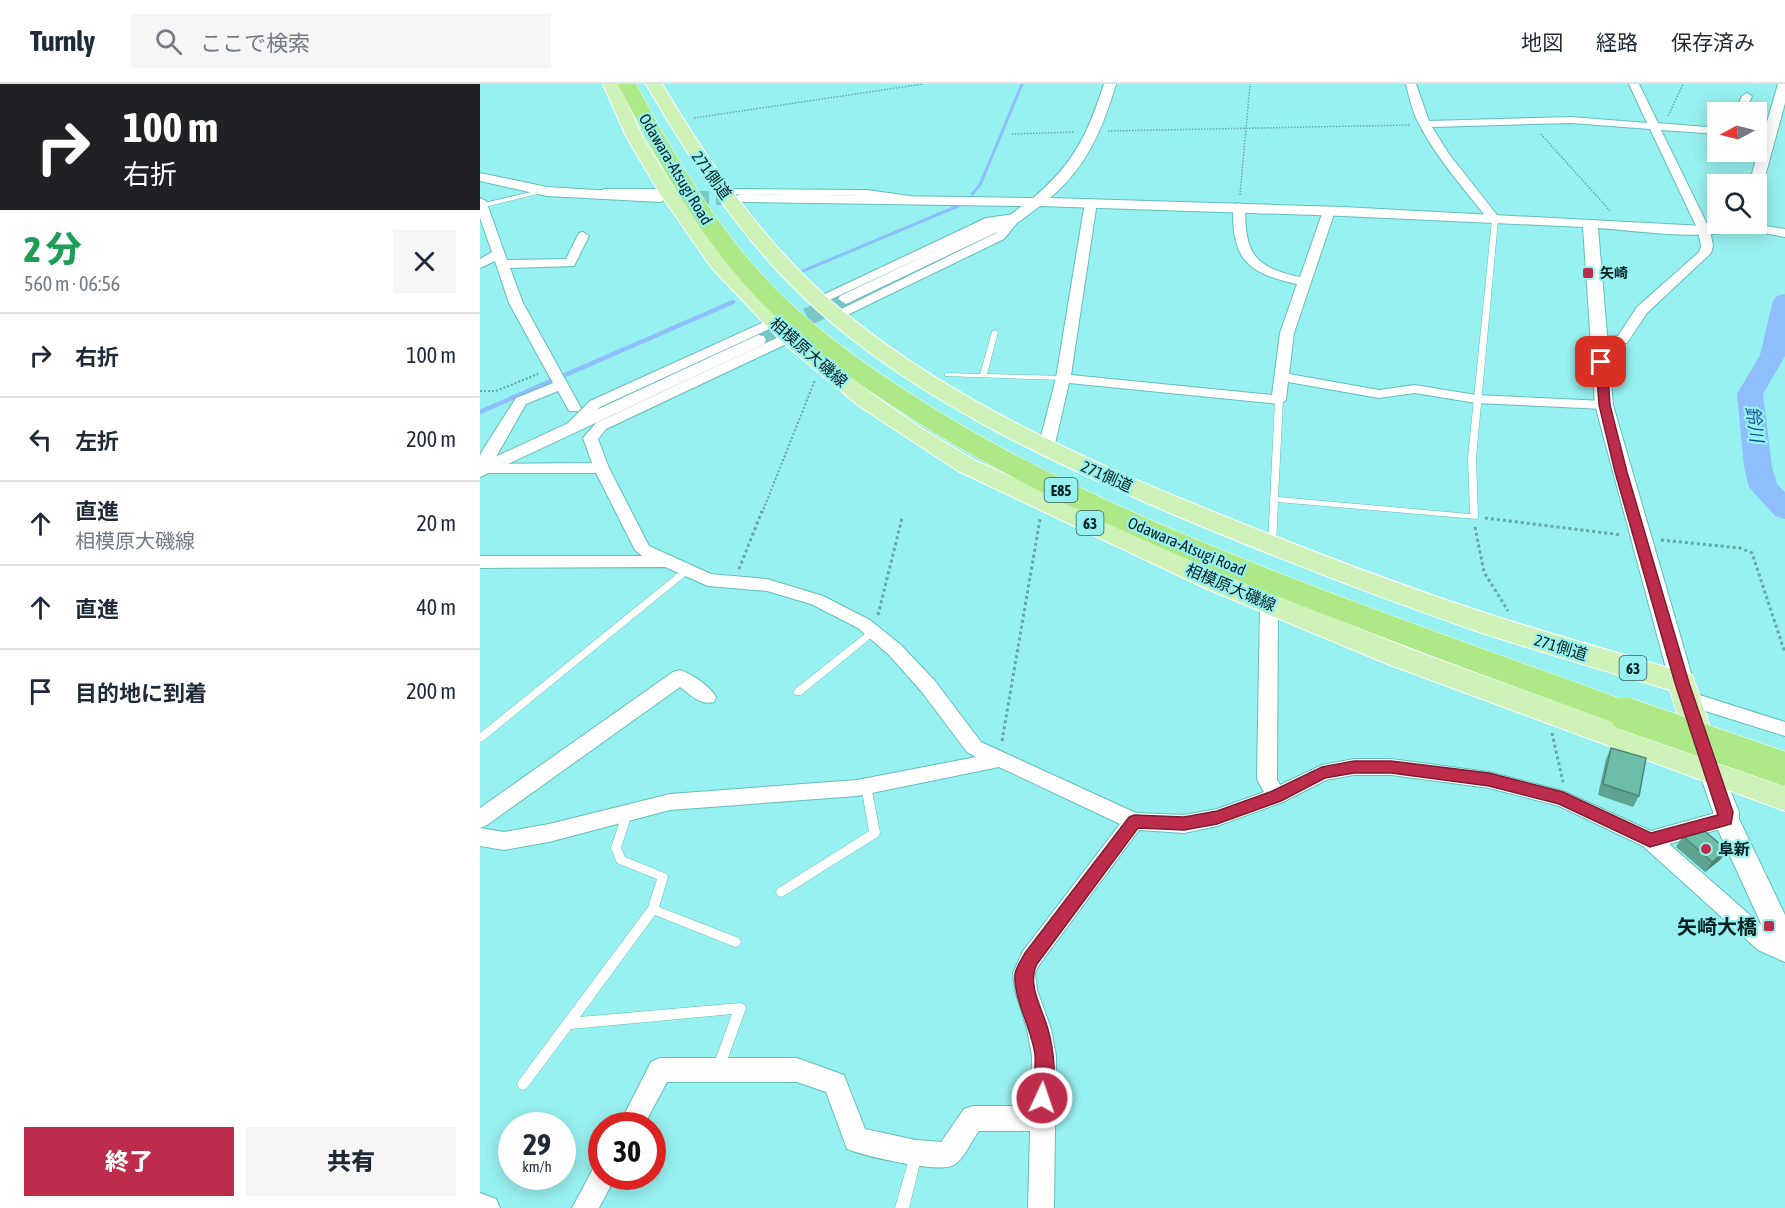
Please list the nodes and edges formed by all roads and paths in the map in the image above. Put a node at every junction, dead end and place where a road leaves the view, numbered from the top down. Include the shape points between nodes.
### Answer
1 (610, 84) edge
2 (627, 84) edge
3 (643, 84) edge
4 (654, 84) edge
5 (923, 84) edge
6 (1110, 84) edge
7 (1250, 84) edge
8 (1411, 84) edge
9 (1634, 84) edge
10 (1683, 84) edge
11 (1784, 84) edge
12 (1747, 96) dead end
13 (1744, 102) edge
14 (1781, 106) edge
15 (675, 121) junction
16 (1530, 121) junction
17 (1424, 124) junction
18 (1652, 125) junction
19 (1664, 126) junction
20 (1246, 128) junction
21 (1767, 129) edge
22 (1707, 130) edge
23 (1096, 131) junction
24 (1012, 134) dead end
25 (480, 177) edge
26 (544, 191) junction
27 (664, 195) junction
28 (732, 195) junction
29 (1041, 201) junction
30 (1091, 202) junction
31 (481, 204) edge
32 (1239, 206) junction
33 (1329, 211) junction
34 (1495, 220) junction
35 (1590, 223) junction
36 (1622, 224) junction
37 (1767, 229) edge
38 (1704, 230) junction
39 (1707, 230) edge
40 (1785, 233) edge
41 (583, 236) dead end
42 (500, 259) junction
43 (480, 264) edge
44 (1305, 282) junction
45 (837, 303) junction
46 (995, 332) dead end
47 (770, 334) junction
48 (1600, 340) junction
49 (824, 365) junction
50 (947, 375) dead end
51 (982, 376) junction
52 (1281, 376) junction
53 (556, 377) junction
54 (1063, 378) junction
55 (480, 391) edge
56 (1476, 399) junction
57 (1280, 400) junction
58 (1604, 405) junction
59 (574, 408) dead end
60 (1046, 448) junction
61 (601, 468) junction
62 (481, 470) edge
63 (1274, 499) junction
64 (1043, 501) junction
65 (1474, 517) junction
66 (902, 518) dead end
67 (1272, 545) junction
68 (480, 562) edge
69 (668, 562) junction
70 (686, 571) junction
71 (734, 582) junction
72 (1269, 603) junction
73 (1512, 616) dead end
74 (874, 632) junction
75 (1684, 690) junction
76 (798, 692) dead end
77 (706, 697) dead end
78 (1627, 706) junction
79 (1549, 723) dead end
80 (1785, 729) edge
81 (480, 738) edge
82 (1785, 751) edge
83 (998, 760) junction
84 (1785, 769) edge
85 (1711, 772) junction
86 (866, 786) junction
87 (1276, 796) junction
88 (1785, 798) edge
89 (1563, 799) junction
90 (628, 811) junction
91 (480, 819) edge
92 (1726, 819) junction
93 (1134, 821) junction
94 (480, 837) edge
95 (1650, 840) junction
96 (781, 892) dead end
97 (654, 909) junction
98 (735, 942) dead end
99 (1785, 945) edge
100 (1785, 952) edge
101 (568, 1024) junction
102 (718, 1070) junction
103 (523, 1084) dead end
104 (638, 1112) edge
105 (1041, 1119) junction
106 (916, 1153) junction
107 (595, 1190) edge
108 (480, 1206) edge
109 (487, 1208) edge
110 (585, 1208) edge
111 (902, 1208) edge
112 (1041, 1208) edge

1 - 27 main road, 相模原大磯線 / 63
2 - 78 highway, Odawara-Atsugi Road / E85 via 695,207 765,293 817,339 886,391 963,440 1120,518 1236,568
3 - 78 highway, Odawara-Atsugi Road / E85 via 711,203 780,286 825,327 900,382 974,429 1120,503 1242,555
4 - 15 main road, 271側道 / 63
5 - 15 path
6 - 23 street
7 - 20 path
8 - 17 street
9 - 18 street
10 - 19 path
11 - 14 street
12 - 13 street
14 - 21 street
15 - 28 main road, 271側道 / 63
16 - 17 street
16 - 18 street
16 - 36 path
17 - 20 path
17 - 34 street
18 - 19 street
18 - 38 street
19 - 22 street
20 - 23 path
20 - 32 path
23 - 24 path
23 - 29 street via 1076,166
25 - 26 street
26 - 27 street via 585,196
26 - 31 lane
27 - 47 main road, 相模原大磯線 / 63
28 - 29 street
28 - 45 main road, 271側道 / 63 via 779,261
29 - 30 street
29 - 45 street via 1015,218
30 - 32 street
30 - 54 street
31 - 42 street
32 - 33 street
32 - 44 street via 1243,253 1271,275
33 - 34 street
33 - 44 street
34 - 35 street
34 - 56 lane
35 - 36 street
35 - 48 street
36 - 38 street
37 - 40 street
38 - 39 street
38 - 48 street via 1705,253 1642,309 1622,340
41 - 42 street via 570,263
42 - 43 street
42 - 53 street via 516,303
44 - 52 street via 1287,333
45 - 60 main road, 271側道 / 63 via 915,373
46 - 51 lane
47 - 49 main road, 相模原大磯線 / 63
47 - 61 street via 601,426 590,438
47 - 62 street
48 - 58 street
49 - 64 main road, 相模原大磯線 / 63 via 867,400 967,466
49 - 71 path
50 - 51 lane
51 - 54 lane
52 - 56 street via 1363,393 1415,389
52 - 57 street
53 - 55 path
53 - 59 street
53 - 62 street via 521,401
54 - 57 street
54 - 60 street
56 - 58 street
56 - 65 lane
57 - 63 lane
58 - 75 street
60 - 67 main road, 271側道 / 63
61 - 62 street
61 - 69 street via 643,550
63 - 65 lane
63 - 67 lane
64 - 72 main road, 相模原大磯線 / 63
64 - 83 path
65 - 73 path via 1479,561 1488,585
66 - 74 path
67 - 75 main road, 271側道 / 63 via 1425,603
68 - 69 street
69 - 70 street
70 - 71 street via 708,580
70 - 81 lane
71 - 74 street via 767,585 817,600
72 - 85 main road, 相模原大磯線 / 63 via 1400,657
72 - 87 street via 1267,779
74 - 76 lane
74 - 83 street via 928,686 974,747
75 - 80 street
75 - 85 main road
77 - 91 street via 680,677
78 - 82 highway, Odawara-Atsugi Road / E85
78 - 84 highway, Odawara-Atsugi Road / E85, bridge
79 - 89 path via 1562,768
83 - 86 street
83 - 93 street
85 - 88 main road, 63
85 - 92 street
86 - 90 street via 670,802
86 - 96 lane via 875,833
87 - 89 street via 1322,773 1354,767 1391,767 1489,780
87 - 93 street via 1184,824
89 - 95 street
90 - 94 street via 504,841
90 - 97 lane via 616,848 621,860 663,877
92 - 95 street
92 - 99 street
93 - 105 street via 1031,958 1024,973 1044,1056
95 - 100 street via 1766,943
97 - 98 lane
97 - 101 lane
101 - 102 lane via 740,1008
101 - 103 lane
102 - 104 street via 660,1070
102 - 106 street via 797,1070 835,1083 856,1140
105 - 106 street via 973,1118 947,1155
105 - 112 street
106 - 111 lane
107 - 110 street
108 - 109 street

